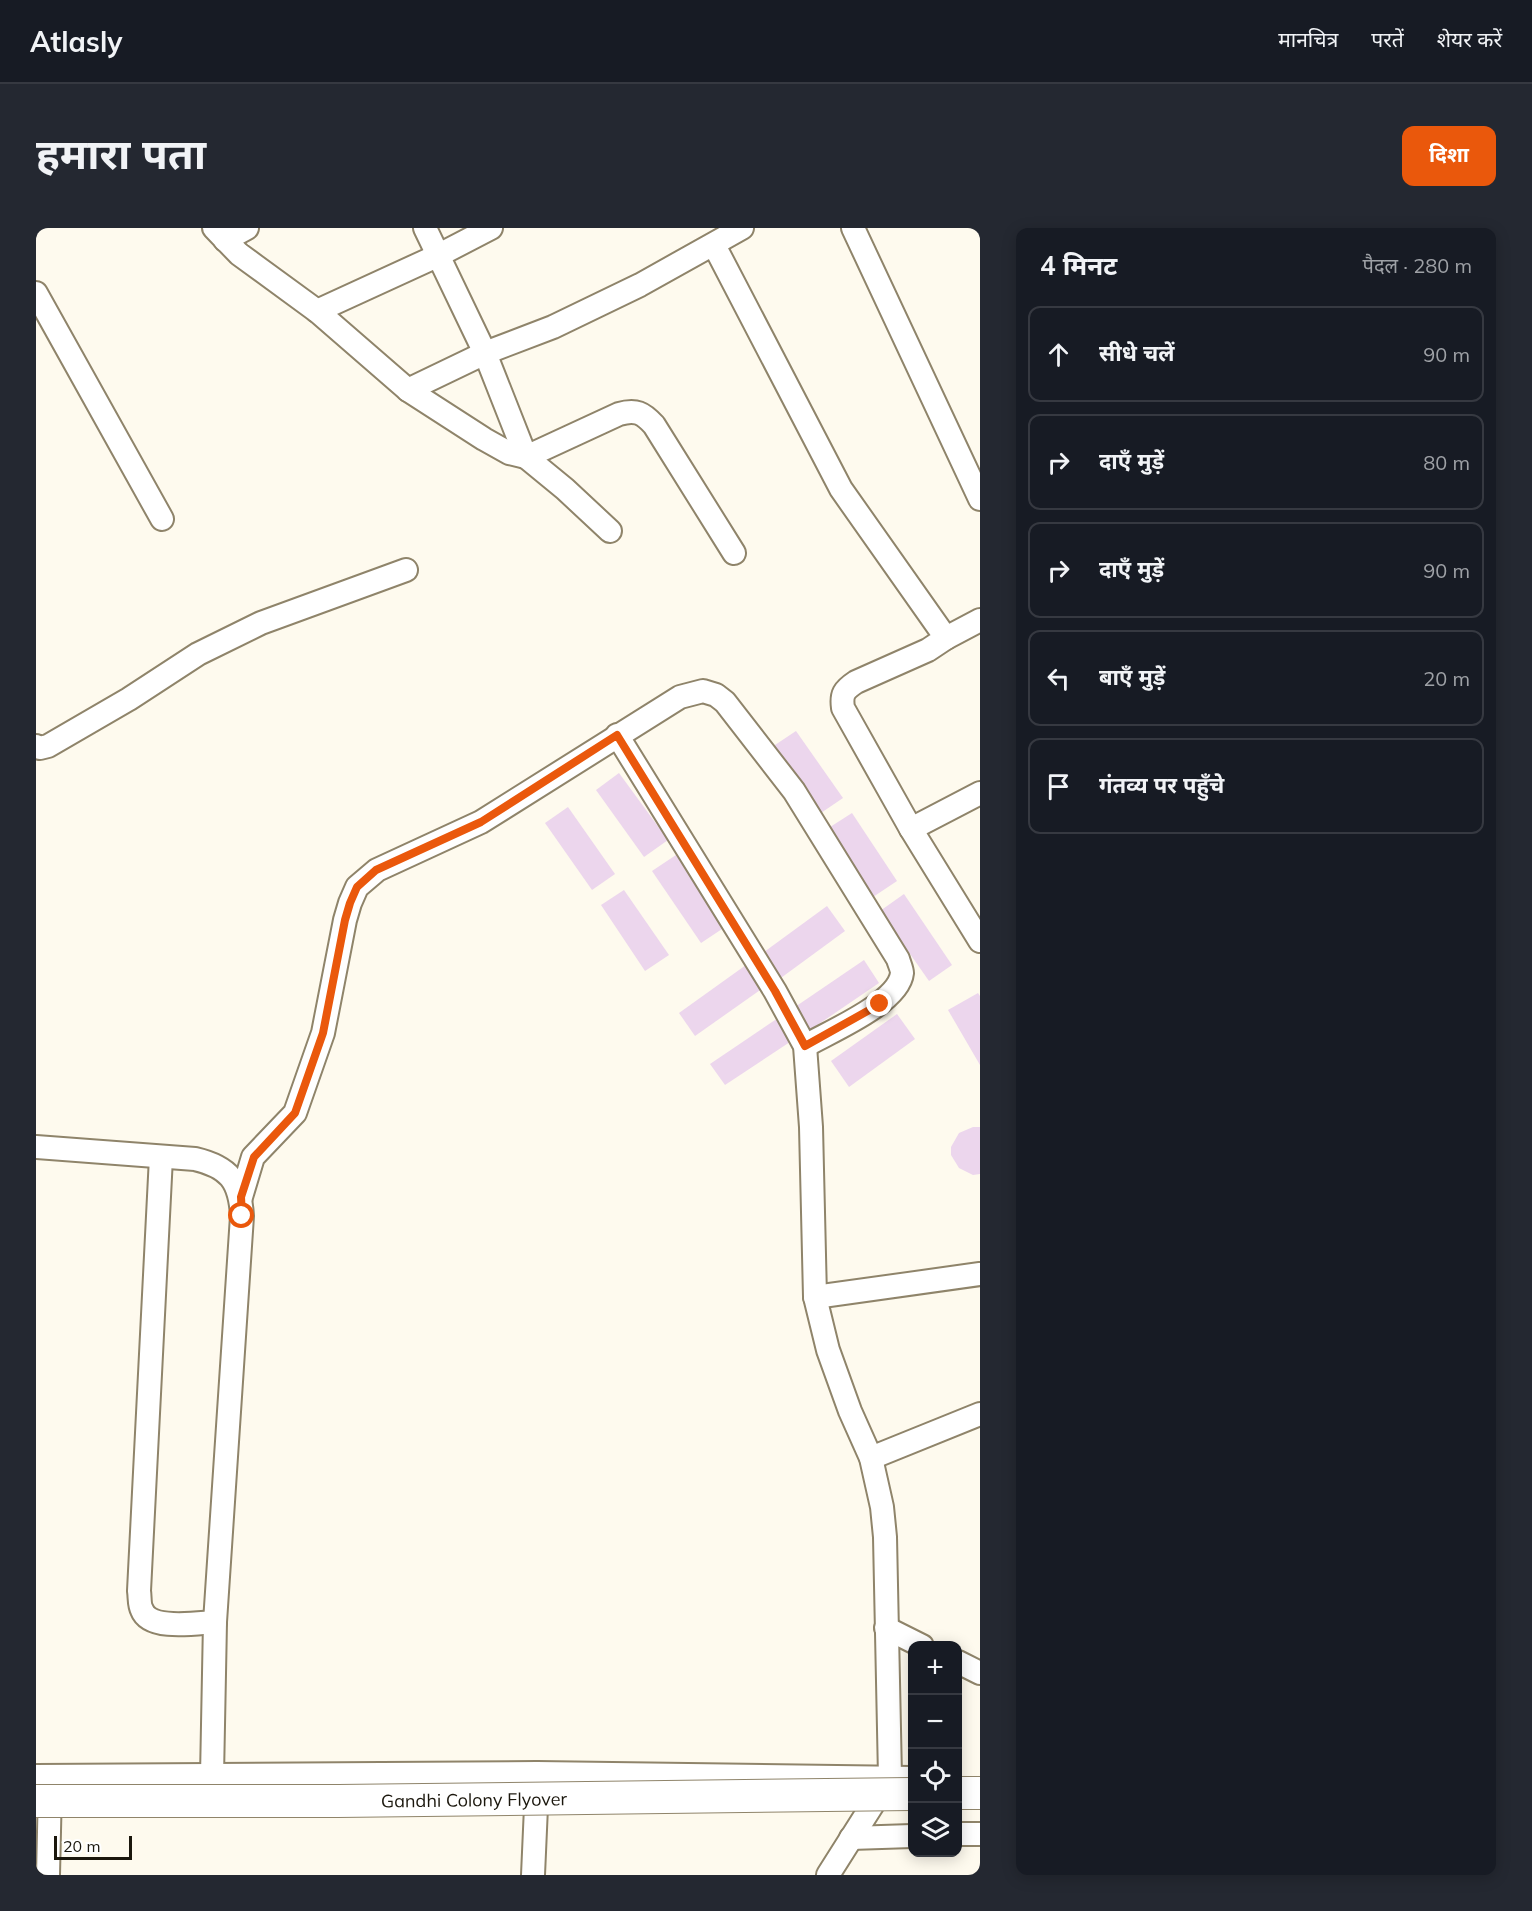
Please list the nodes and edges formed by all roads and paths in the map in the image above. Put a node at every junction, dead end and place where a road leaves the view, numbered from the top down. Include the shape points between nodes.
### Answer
1 (247, 228) edge
2 (425, 228) edge
3 (491, 228) edge
4 (742, 228) edge
5 (853, 228) edge
6 (219, 234) edge
7 (714, 245) junction
8 (437, 256) junction
9 (36, 293) edge
10 (317, 311) junction
11 (485, 353) junction
12 (408, 390) junction
13 (526, 457) junction
14 (980, 499) edge
15 (162, 519) dead end
16 (610, 531) dead end
17 (734, 553) dead end
18 (406, 570) dead end
19 (980, 620) edge
20 (946, 638) junction
21 (617, 735) junction
22 (36, 746) edge
23 (980, 793) edge
24 (911, 829) junction
25 (980, 941) edge
26 (805, 1046) junction
27 (36, 1147) edge
28 (161, 1157) junction
29 (241, 1197) junction
30 (980, 1274) edge
31 (815, 1296) junction
32 (980, 1414) edge
33 (871, 1458) junction
34 (215, 1622) junction
35 (886, 1628) junction
36 (912, 1641) edge
37 (962, 1664) edge
38 (980, 1673) edge
39 (537, 1773) junction
40 (212, 1776) junction
41 (962, 1778) edge
42 (980, 1779) edge
43 (41, 1785) edge
44 (901, 1786) edge
45 (980, 1793) edge
46 (962, 1794) edge
47 (962, 1834) edge
48 (980, 1834) edge
49 (908, 1836) edge
50 (851, 1838) junction
51 (48, 1875) edge
52 (533, 1875) edge
53 (828, 1875) edge

1 - 6 street
2 - 8 street
3 - 8 street
4 - 7 street
5 - 14 street
6 - 10 street via 238,254
7 - 11 street via 552,327
7 - 20 street via 841,489
8 - 10 street
8 - 11 street
9 - 15 street
10 - 12 street
11 - 12 street
11 - 13 street
12 - 13 street via 484,439 509,453
13 - 16 street
13 - 17 street via 619,414 642,413 654,425
18 - 22 street via 261,623 198,654 48,746
19 - 20 street
20 - 24 street via 856,682 845,690 842,698 843,708
21 - 26 street
21 - 26 street via 680,697 703,691 725,702 794,791 898,959 902,972 897,986 880,1004
21 - 29 street via 481,822 376,870 357,887 345,920 323,1033 295,1113 254,1157
23 - 24 street
24 - 25 street
26 - 31 street
27 - 28 street
28 - 29 street via 212,1163 223,1169
28 - 34 street via 139,1591 142,1611 157,1623
29 - 34 street
30 - 31 street
31 - 33 street via 828,1350
32 - 33 street
33 - 35 street via 882,1507
34 - 40 street
35 - 36 street
35 - 44 street
37 - 38 street
39 - 40 street
39 - 44 street
39 - 52 street
40 - 43 street
41 - 42 street
43 - 44 street, Gandhi Colony Flyover, bridge via 338,1801
43 - 51 street
44 - 50 street
45 - 46 street
47 - 48 street
49 - 50 street
50 - 53 street

